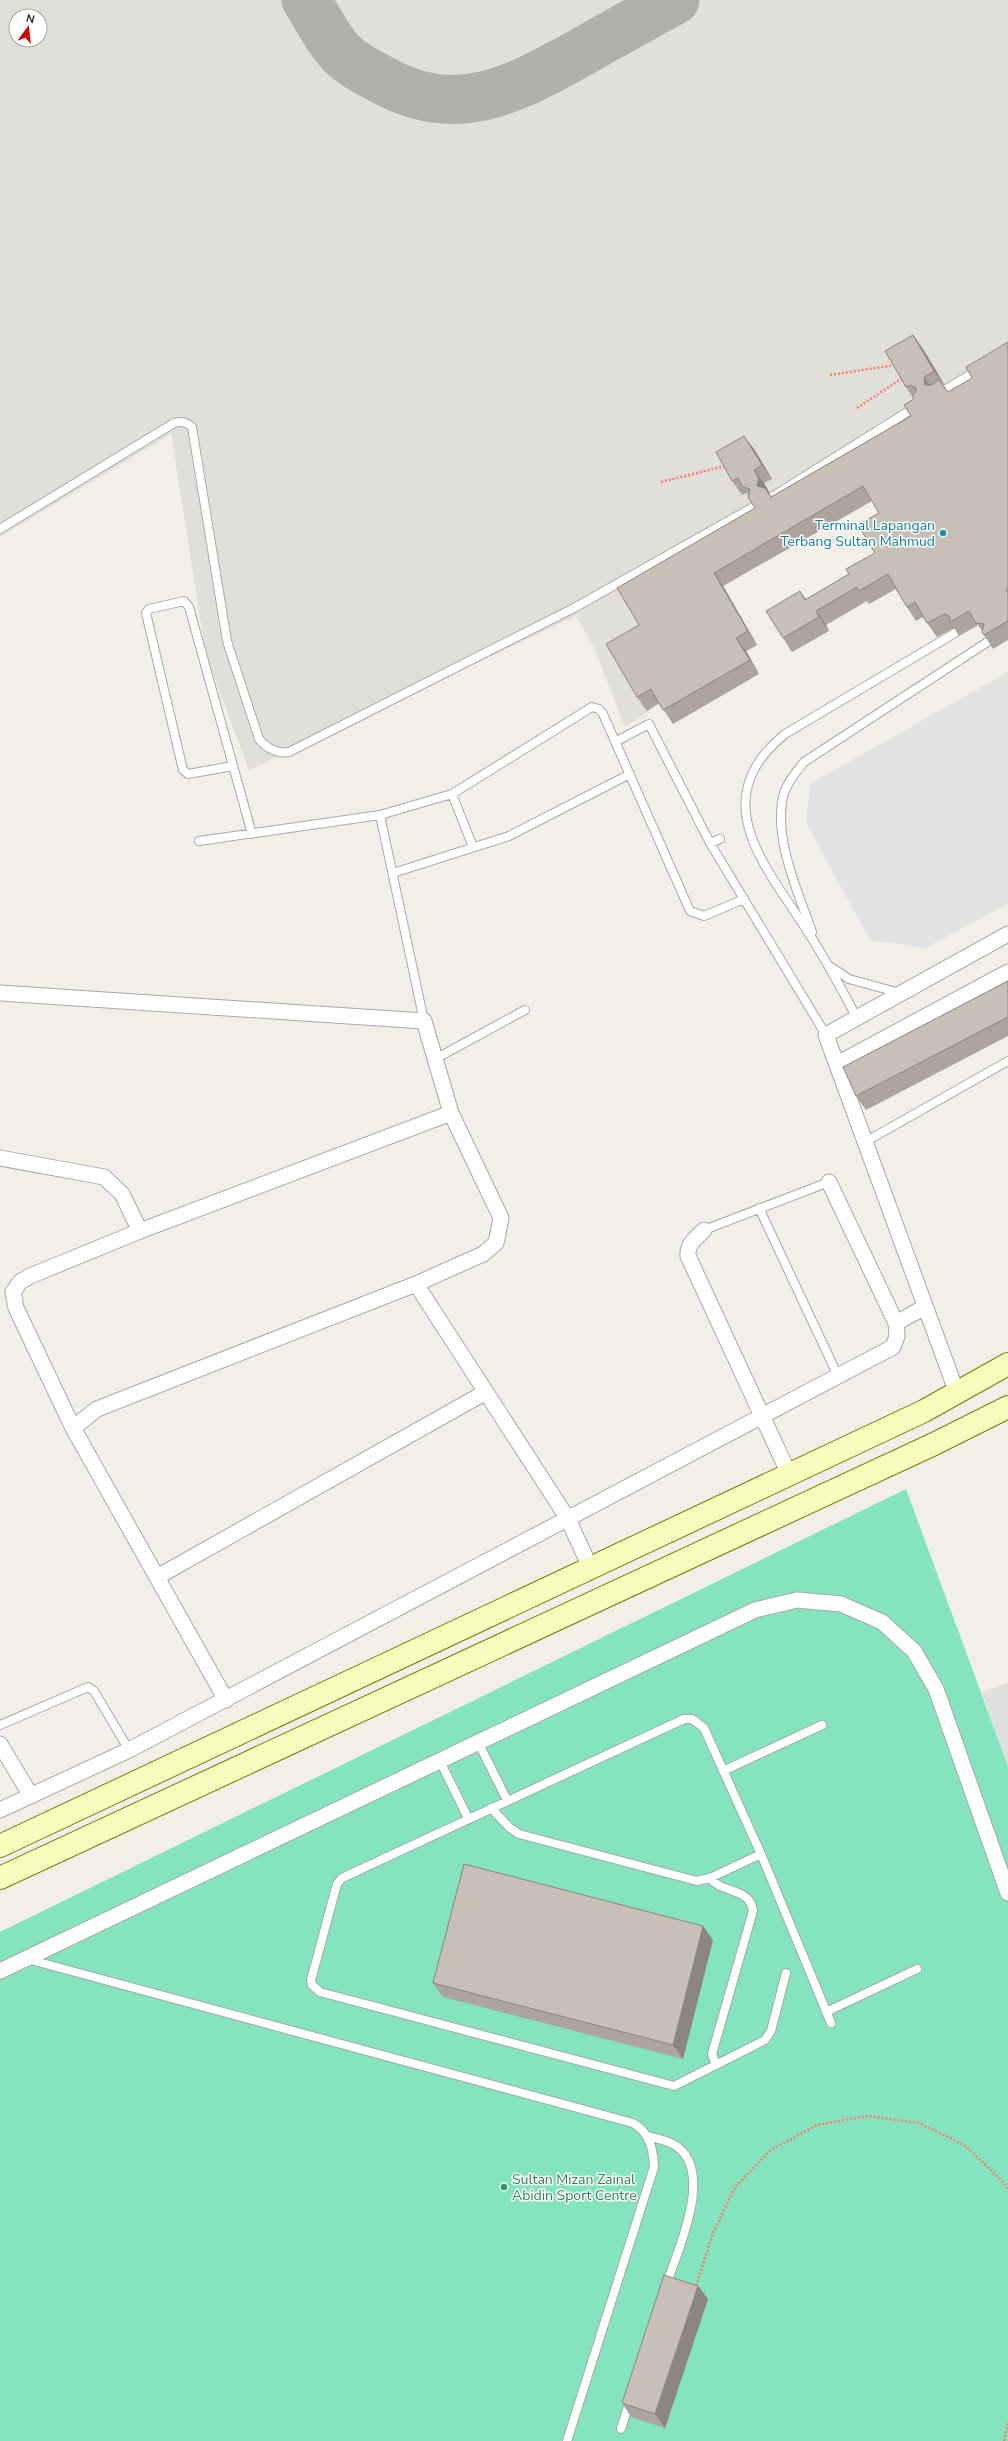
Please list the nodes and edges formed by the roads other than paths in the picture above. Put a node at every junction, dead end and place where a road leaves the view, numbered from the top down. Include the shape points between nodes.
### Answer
1 (989, 364) edge
2 (938, 394) edge
3 (921, 404) edge
4 (772, 497) edge
5 (755, 506) edge
6 (0, 529) edge
7 (955, 633) edge
8 (989, 641) edge
9 (615, 742) junction
10 (232, 766) junction
11 (630, 774) junction
12 (452, 794) junction
13 (380, 815) junction
14 (252, 834) junction
15 (720, 839) dead end
16 (199, 841) dead end
17 (710, 843) junction
18 (473, 847) junction
19 (393, 873) junction
20 (744, 899) junction
21 (1008, 934) edge
22 (817, 946) junction
23 (830, 967) junction
24 (1008, 972) edge
25 (0, 993) edge
26 (902, 993) junction
27 (525, 1010) dead end
28 (857, 1018) junction
29 (424, 1021) junction
30 (826, 1036) junction
31 (435, 1059) junction
32 (1008, 1061) edge
33 (837, 1064) junction
34 (451, 1113) junction
35 (865, 1142) junction
36 (0, 1158) edge
37 (829, 1182) joint
38 (759, 1208) junction
39 (704, 1230) joint
40 (140, 1231) junction
41 (416, 1284) junction
42 (925, 1307) junction
43 (896, 1323) junction
44 (1008, 1364) edge
45 (838, 1376) junction
46 (486, 1392) junction
47 (957, 1393) junction
48 (1008, 1407) edge
49 (761, 1417) junction
50 (73, 1428) junction
51 (789, 1474) junction
52 (568, 1519) junction
53 (590, 1567) junction
54 (157, 1577) junction
55 (226, 1700) junction
56 (0, 1725) edge
57 (822, 1725) dead end
58 (478, 1742) junction
59 (0, 1744) edge
60 (130, 1750) junction
61 (440, 1761) junction
62 (723, 1771) junction
63 (32, 1796) junction
64 (507, 1800) junction
65 (491, 1808) junction
66 (0, 1810) edge
67 (468, 1818) junction
68 (0, 1846) edge
69 (761, 1854) junction
70 (0, 1878) edge
71 (710, 1878) junction
72 (1008, 1893) edge
73 (26, 1959) junction
74 (917, 1969) dead end
75 (0, 1971) edge
76 (786, 1973) dead end
77 (826, 2012) junction
78 (831, 2023) dead end
79 (716, 2065) junction
80 (648, 2136) junction
81 (663, 2297) edge
82 (632, 2393) edge
83 (621, 2430) dead end
84 (567, 2441) edge

1 - 2 lane
3 - 4 lane
5 - 6 lane via 574,608 289,752 280,753 264,745 259,739 227,642 192,427 187,423 174,423
7 - 22 lane via 785,734 764,754 750,780 745,808 750,837 763,863
8 - 22 lane via 804,762 792,778 785,791 782,823 789,867
9 - 11 lane
9 - 12 lane via 603,714 599,709 592,707
9 - 17 lane via 649,724
10 - 10 lane via 189,606 184,601 149,609 146,613 184,770 188,774
10 - 14 lane
11 - 18 lane via 509,836
11 - 20 lane via 690,911 704,916
12 - 13 lane
12 - 18 lane
13 - 14 lane
13 - 19 lane
14 - 16 lane
15 - 17 lane
17 - 20 lane
18 - 19 lane
19 - 29 lane
20 - 30 lane
21 - 26 street
22 - 23 lane
23 - 26 lane via 849,980
23 - 28 lane
24 - 33 street
25 - 29 street
26 - 28 street
27 - 31 lane
28 - 30 street
29 - 31 street
30 - 33 street
31 - 34 street
32 - 35 lane
33 - 35 street
34 - 40 street
34 - 41 street via 501,1218 501,1229 496,1243 483,1254
35 - 42 street
36 - 40 street via 104,1176 122,1194
37 - 38 lane
37 - 43 street
38 - 39 lane
38 - 45 lane
39 - 49 street via 690,1244 688,1256
40 - 50 street via 30,1276 20,1282 13,1292 16,1308
41 - 46 street
41 - 50 street via 97,1409
42 - 43 street
42 - 47 street
43 - 45 street via 897,1336 893,1347
44 - 47 main road
45 - 49 street
46 - 52 street
46 - 54 street
47 - 51 main road
48 - 70 main road via 920,1451
49 - 51 street
49 - 52 street
50 - 54 street
51 - 53 main road
52 - 53 street
52 - 55 street
53 - 68 main road
54 - 55 street
55 - 60 street
56 - 60 lane via 88,1687 94,1691
57 - 62 lane
58 - 61 street
58 - 64 lane
58 - 72 street via 755,1610 798,1600 841,1604 882,1622 914,1651 936,1689
59 - 63 street
60 - 63 street
61 - 67 lane
61 - 73 street
62 - 64 lane via 704,1728 692,1719 684,1719
62 - 69 lane
63 - 66 street
64 - 65 lane
65 - 67 lane
65 - 71 lane via 519,1834 697,1881
67 - 79 lane via 342,1878 337,1884 311,1980 316,1989 674,2086
69 - 71 lane
69 - 77 lane
71 - 79 lane via 715,1885 743,1894 752,1903 753,1911 712,2054
73 - 75 street
73 - 80 lane via 633,2123
74 - 77 lane
76 - 79 lane via 769,2036
77 - 78 lane
80 - 81 lane via 678,2147 689,2160 694,2180 693,2199
80 - 84 lane via 653,2149 654,2167
82 - 83 lane

